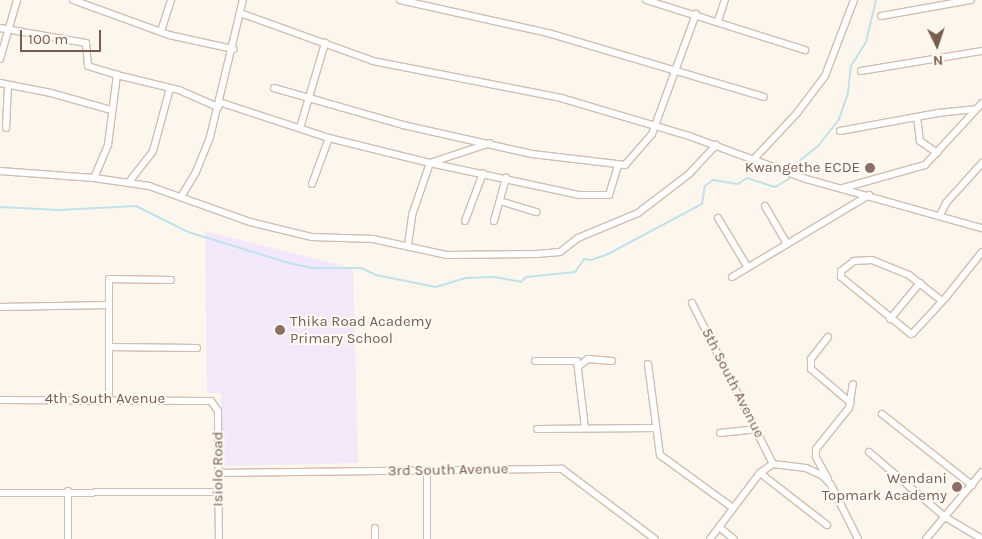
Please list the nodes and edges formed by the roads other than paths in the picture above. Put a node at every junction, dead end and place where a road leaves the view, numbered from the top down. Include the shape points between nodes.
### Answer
1 (17, 0) edge
2 (73, 0) edge
3 (171, 0) edge
4 (242, 0) edge
5 (400, 0) edge
6 (646, 0) edge
7 (725, 0) edge
8 (854, 0) edge
9 (971, 0) edge
10 (240, 12) junction
11 (696, 14) junction
12 (881, 16) dead end
13 (718, 21) junction
14 (0, 28) edge
15 (8, 30) junction
16 (161, 31) junction
17 (325, 43) junction
18 (233, 49) junction
19 (805, 50) dead end
20 (982, 51) edge
21 (0, 58) edge
22 (861, 71) dead end
23 (677, 72) junction
24 (117, 75) junction
25 (0, 84) edge
26 (8, 85) junction
27 (170, 88) junction
28 (274, 88) dead end
29 (764, 97) dead end
30 (310, 98) junction
31 (982, 103) edge
32 (219, 105) junction
33 (111, 110) junction
34 (975, 110) junction
35 (916, 117) junction
36 (656, 125) junction
37 (6, 128) dead end
38 (300, 128) junction
39 (840, 131) dead end
40 (330, 138) junction
41 (490, 142) junction
42 (716, 145) junction
43 (937, 153) junction
44 (754, 159) junction
45 (430, 163) junction
46 (982, 163) edge
47 (618, 166) junction
48 (0, 171) edge
49 (483, 173) junction
50 (94, 178) junction
51 (506, 178) junction
52 (129, 182) junction
53 (312, 184) dead end
54 (843, 188) junction
55 (869, 195) junction
56 (181, 197) junction
57 (500, 201) junction
58 (765, 206) dead end
59 (536, 212) dead end
60 (940, 215) junction
61 (718, 218) dead end
62 (465, 220) dead end
63 (494, 221) dead end
64 (982, 228) edge
65 (787, 244) junction
66 (408, 245) junction
67 (982, 252) edge
68 (747, 266) junction
69 (732, 277) dead end
70 (171, 280) dead end
71 (920, 283) junction
72 (942, 301) junction
73 (692, 303) dead end
74 (109, 305) junction
75 (0, 307) edge
76 (890, 318) junction
77 (828, 337) dead end
78 (109, 346) junction
79 (197, 348) dead end
80 (534, 361) dead end
81 (612, 361) dead end
82 (648, 364) dead end
83 (579, 366) junction
84 (853, 384) dead end
85 (0, 400) edge
86 (110, 400) junction
87 (211, 401) joint
88 (851, 403) junction
89 (882, 414) dead end
90 (585, 428) junction
91 (655, 428) junction
92 (537, 429) dead end
93 (756, 429) junction
94 (720, 433) dead end
95 (869, 452) dead end
96 (773, 464) junction
97 (427, 470) junction
98 (982, 472) edge
99 (218, 473) junction
100 (760, 473) junction
101 (972, 484) junction
102 (831, 485) junction
103 (68, 491) junction
104 (218, 492) junction
105 (0, 493) edge
106 (733, 508) junction
107 (944, 517) junction
108 (827, 524) dead end
109 (719, 527) junction
110 (375, 528) dead end
111 (68, 539) edge
112 (219, 539) edge
113 (375, 539) edge
114 (427, 539) edge
115 (655, 539) edge
116 (710, 539) edge
117 (734, 539) edge
118 (858, 539) edge
119 (926, 539) edge
120 (982, 539) edge

1 - 15 street
2 - 16 street
3 - 16 street
4 - 10 street
5 - 23 street via 512,24
6 - 11 street
7 - 13 street
8 - 44 street via 825,76 797,114
9 - 12 street
10 - 17 street
10 - 18 street
11 - 13 street
11 - 23 street
13 - 19 street
14 - 15 street
15 - 21 street
15 - 24 street via 86,43 89,48 88,66
16 - 18 street
17 - 30 street
17 - 36 street via 398,68 536,92
18 - 32 street
20 - 22 street
23 - 29 street
23 - 36 street
24 - 27 street
24 - 33 street
25 - 26 street
26 - 33 street
26 - 37 street
27 - 32 street
27 - 52 street via 153,151
28 - 30 street
30 - 38 street
30 - 41 street via 403,125
31 - 34 street
32 - 38 street
32 - 56 street via 204,155
33 - 50 street via 108,145
34 - 35 street
34 - 43 street
35 - 39 street
35 - 43 street via 920,141
36 - 42 street
36 - 47 street via 631,161
38 - 40 street
40 - 45 street
40 - 53 street
41 - 45 street
41 - 47 street via 567,161
42 - 44 street
42 - 66 street via 689,174 646,208 578,238 560,252 447,255
43 - 54 street via 919,169
44 - 54 street via 806,179
45 - 49 street
45 - 66 street via 412,215
46 - 60 street
47 - 51 street via 610,193 606,196 563,192
48 - 50 street
49 - 51 street
49 - 62 street
50 - 52 street
51 - 57 street
52 - 56 street
54 - 55 street
55 - 60 street
55 - 65 street
56 - 66 street via 287,233
57 - 59 street
57 - 63 street
58 - 65 street
60 - 64 street
61 - 68 street
65 - 68 street
67 - 72 street
68 - 69 street
70 - 74 street via 109,279
71 - 72 street
71 - 76 street
71 - 76 street via 872,260 854,261 842,268 841,277
72 - 76 street via 911,334
73 - 93 street, 5th South Avenue
74 - 75 street
74 - 78 street
77 - 88 street via 811,359 811,369
78 - 79 street
78 - 86 street
80 - 83 street via 572,359
81 - 83 street via 588,359
82 - 91 street
83 - 90 street
84 - 88 street
85 - 86 street, 4th South Avenue
86 - 87 street, 4th South Avenue
87 - 99 street, Isiolo Road via 218,411
88 - 102 street via 816,449 816,457
89 - 101 street
90 - 91 street
90 - 92 street
91 - 106 street via 663,459
93 - 94 street
93 - 96 street, 5th South Avenue
95 - 107 street
96 - 100 street
96 - 102 street via 814,470
97 - 99 street, 3rd South Avenue
97 - 114 street
97 - 115 street, 3rd South Avenue via 562,469
98 - 101 street
99 - 104 street, Isiolo Road
100 - 106 street
100 - 108 street
101 - 107 street
102 - 118 street
103 - 104 street
103 - 105 street
103 - 111 street
104 - 112 street, Isiolo Road
106 - 109 street
107 - 119 street
107 - 120 street
109 - 116 street
109 - 117 street
110 - 113 street

